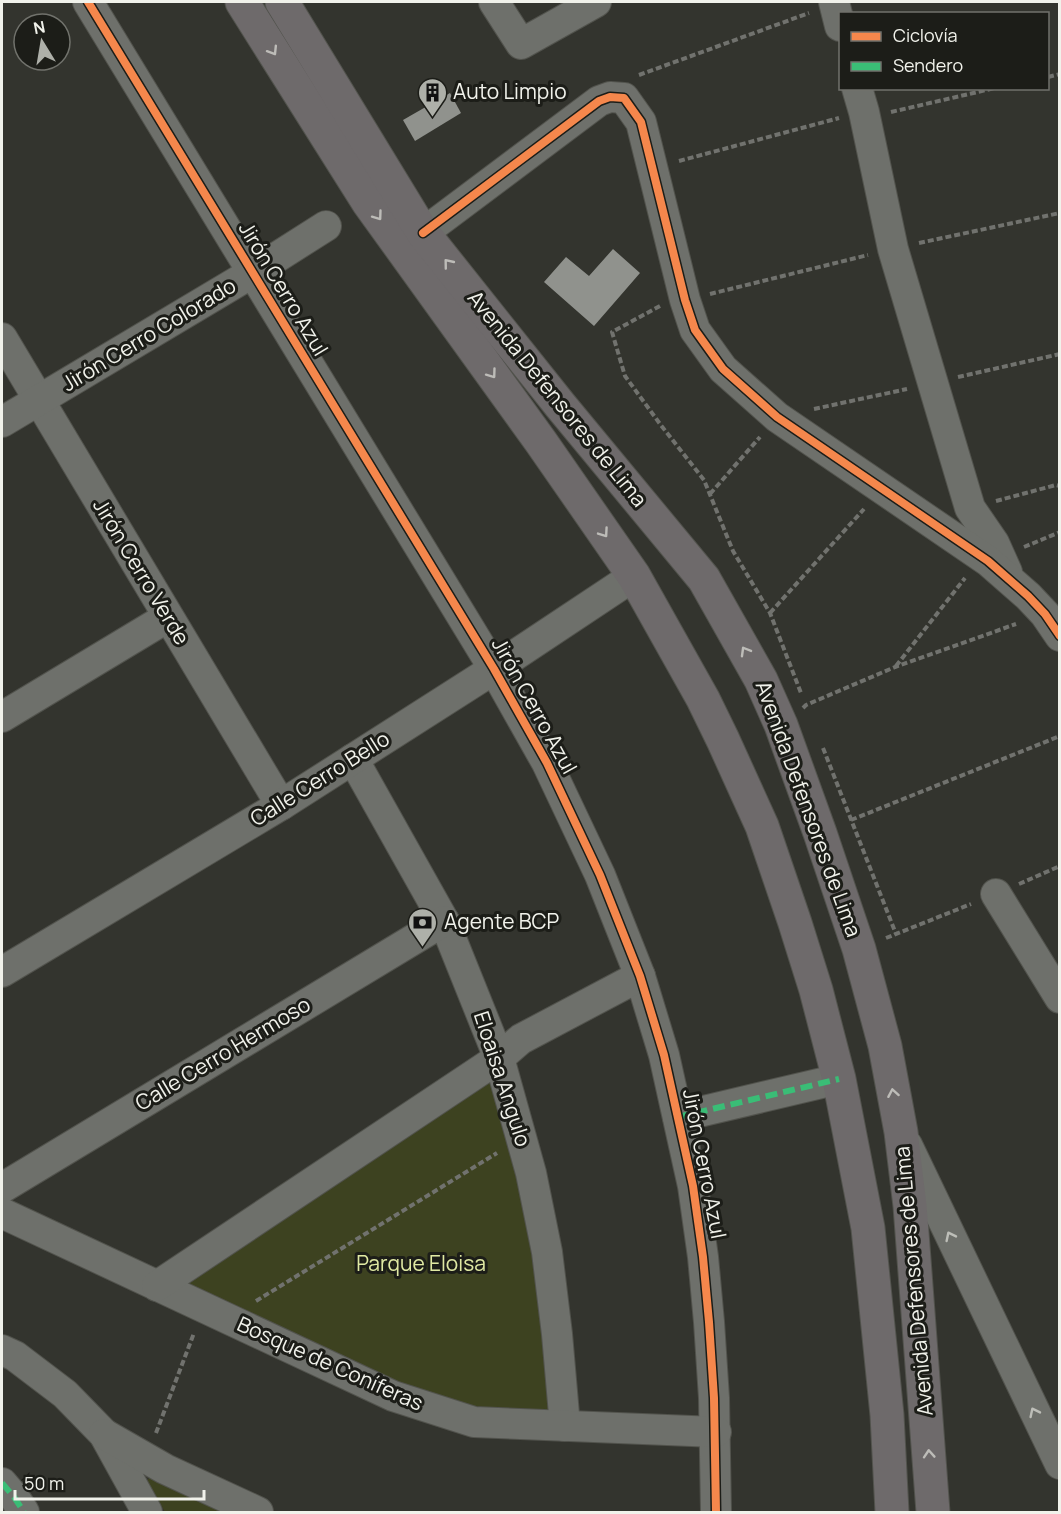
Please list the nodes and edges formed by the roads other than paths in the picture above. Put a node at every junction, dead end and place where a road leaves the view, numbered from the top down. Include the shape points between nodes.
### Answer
1 (88, 2) edge
2 (242, 2) edge
3 (282, 2) edge
4 (494, 2) edge
5 (596, 2) edge
6 (861, 100) edge
7 (326, 226) dead end
8 (423, 233) junction
9 (252, 273) junction
10 (2, 338) edge
11 (38, 400) junction
12 (2, 422) edge
13 (1005, 569) junction
14 (633, 576) junction
15 (168, 617) junction
16 (1052, 625) edge
17 (494, 669) junction
18 (2, 717) edge
19 (353, 759) junction
20 (281, 805) junction
21 (996, 894) road end
22 (444, 921) junction
23 (2, 972) edge
24 (640, 976) junction
25 (1059, 998) edge
26 (499, 1058) junction
27 (839, 1079) junction
28 (678, 1117) junction
29 (901, 1132) junction
30 (2, 1188) edge
31 (2, 1213) edge
32 (157, 1286) junction
33 (2, 1350) edge
34 (565, 1426) junction
35 (716, 1432) junction
36 (104, 1434) junction
37 (1059, 1464) edge
38 (2, 1483) edge
39 (24, 1512) edge
40 (147, 1512) edge
41 (258, 1512) edge
42 (716, 1512) edge
43 (892, 1512) edge
44 (933, 1512) edge

1 - 9 street, Jirón Cerro Azul
2 -> 14 main road, Avenida Defensores de Lima via 368,202
3 - 8 main road, Avenida Defensores de Lima
4 - 5 street via 521,44
6 - 13 street via 893,249 969,508
7 - 9 street, Jirón Cerro Colorado
8 - 13 street via 598,101 624,98 641,122 695,330 723,369 777,417
29 -> 8 main road, Avenida Defensores de Lima via 885,1046 860,949 781,725 761,680 704,579
9 - 11 street, Jirón Cerro Colorado
9 - 17 street, Jirón Cerro Azul
10 - 11 street, Jirón Cerro Verde
11 - 12 street, Jirón Cerro Colorado
11 - 15 street, Jirón Cerro Verde
13 - 16 street
14 - 17 street, Calle Cerro Bello
14 - 27 main road, Avenida Defensores de Lima via 703,699 762,826 816,990
15 - 18 street
15 - 20 street, Jirón Cerro Verde
17 - 19 street, Calle Cerro Bello
17 - 24 street, Jirón Cerro Azul via 581,832
19 - 20 street, Calle Cerro Bello
19 - 22 street, Eloaisa Angulo
20 - 23 street, Calle Cerro Bello
21 - 25 street
22 - 26 street, Eloaisa Angulo
22 - 30 street, Calle Cerro Hermoso
24 - 26 street via 520,1039
24 - 28 street, Jirón Cerro Azul
26 - 32 street
26 - 34 street, Eloaisa Angulo via 531,1173 547,1252
27 - 28 street
27 - 43 main road, Avenida Defensores de Lima via 868,1228 887,1415
28 - 35 street, Jirón Cerro Azul via 703,1257
37 -> 29 street
44 -> 29 main road, Avenida Defensores de Lima
31 - 32 street, Bosque de Coníferas
32 - 34 street, Bosque de Coníferas via 393,1396 474,1422
33 - 36 street via 65,1394
34 - 35 street, Bosque de Coníferas
35 - 42 street, Jirón Cerro Azul
36 - 40 street
36 - 41 street via 165,1469
38 - 39 street

